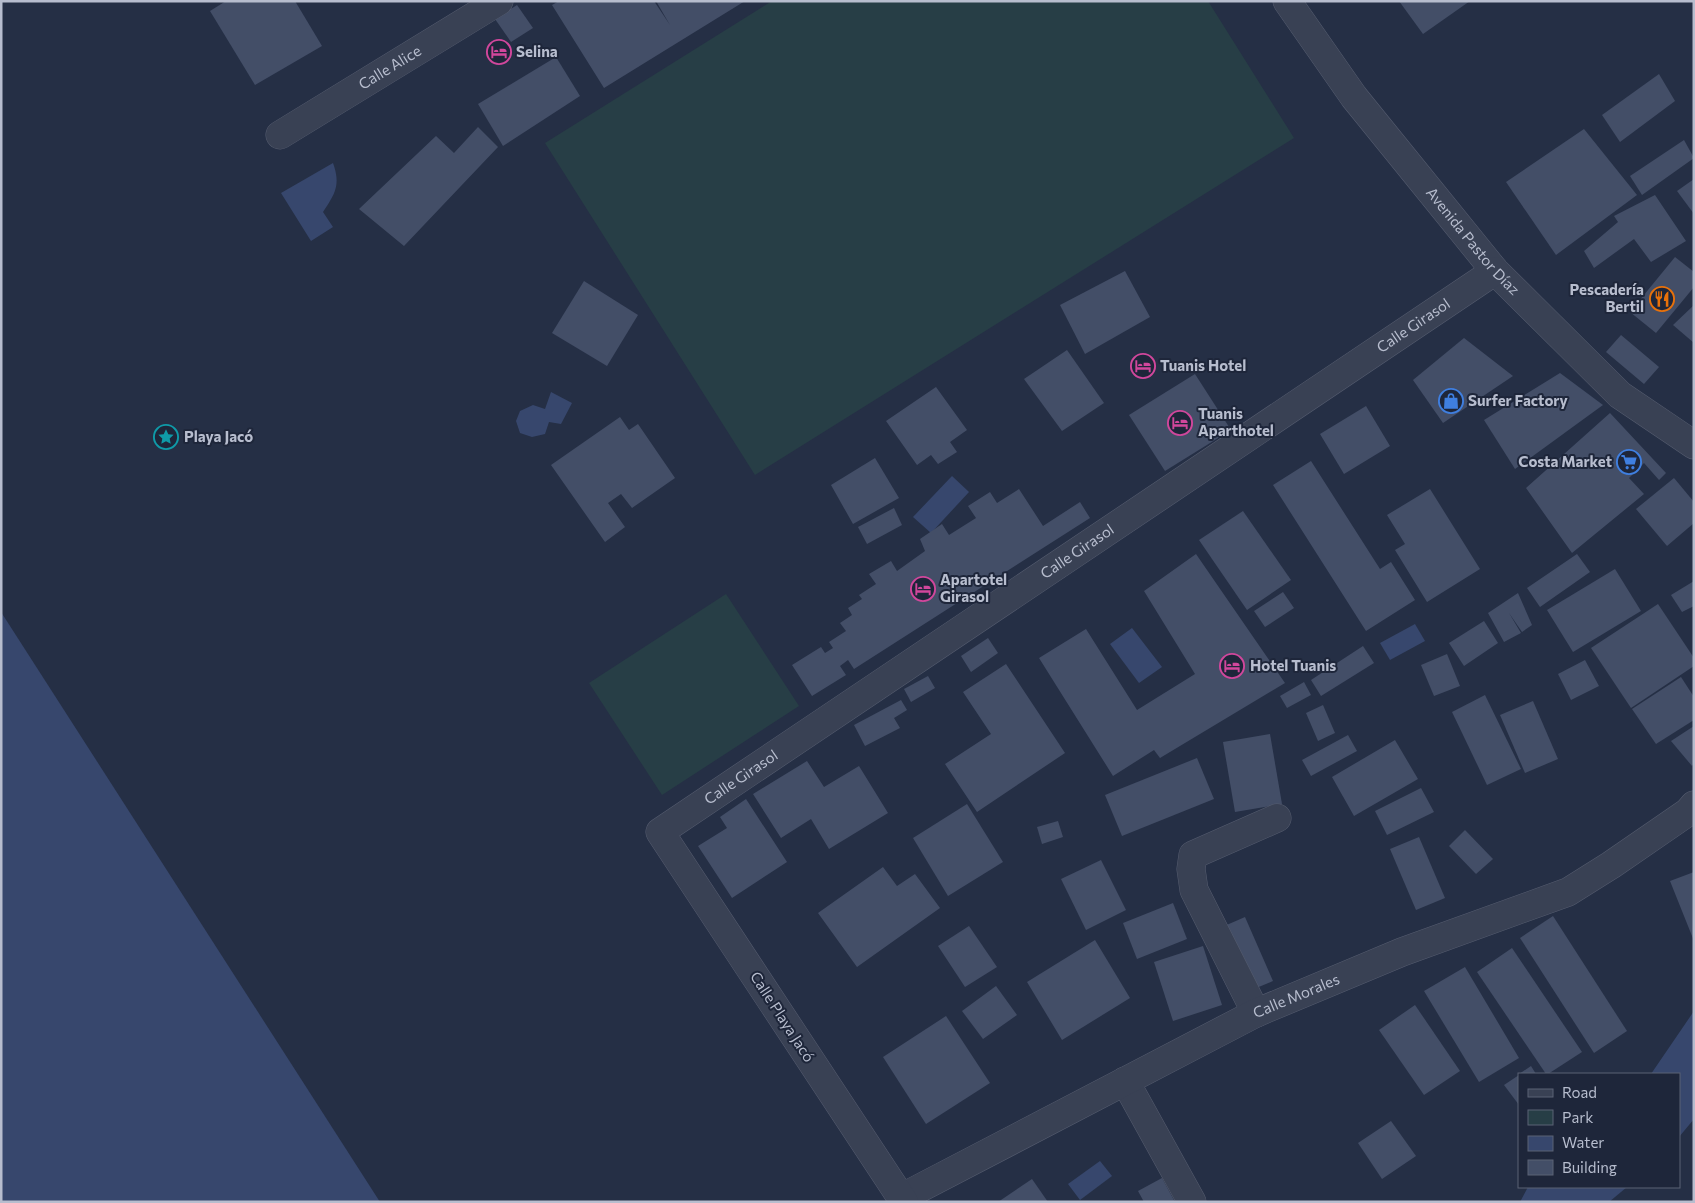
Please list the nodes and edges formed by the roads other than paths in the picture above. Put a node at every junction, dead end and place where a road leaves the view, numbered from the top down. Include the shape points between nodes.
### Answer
1 (499, 1) edge
2 (1287, 1) edge
3 (280, 135) dead end
4 (1495, 271) junction
5 (1694, 445) edge
6 (1694, 805) edge
7 (1277, 818) dead end
8 (660, 832) joint
9 (1256, 1013) junction
10 (1125, 1081) junction
11 (903, 1200) edge
12 (1192, 1202) edge

1 - 3 street, Calle Alice
2 - 4 street, Avenida Pastor Díaz via 1354,97
4 - 5 street, Avenida Pastor Díaz via 1620,394
4 - 8 street, Calle Girasol
6 - 9 street, Calle Morales via 1611,866 1568,892 1402,952
7 - 9 street via 1192,855 1194,890
8 - 11 street, Calle Playa Jacó
9 - 10 street, Calle Morales
10 - 11 street, Calle Morales
10 - 12 street

